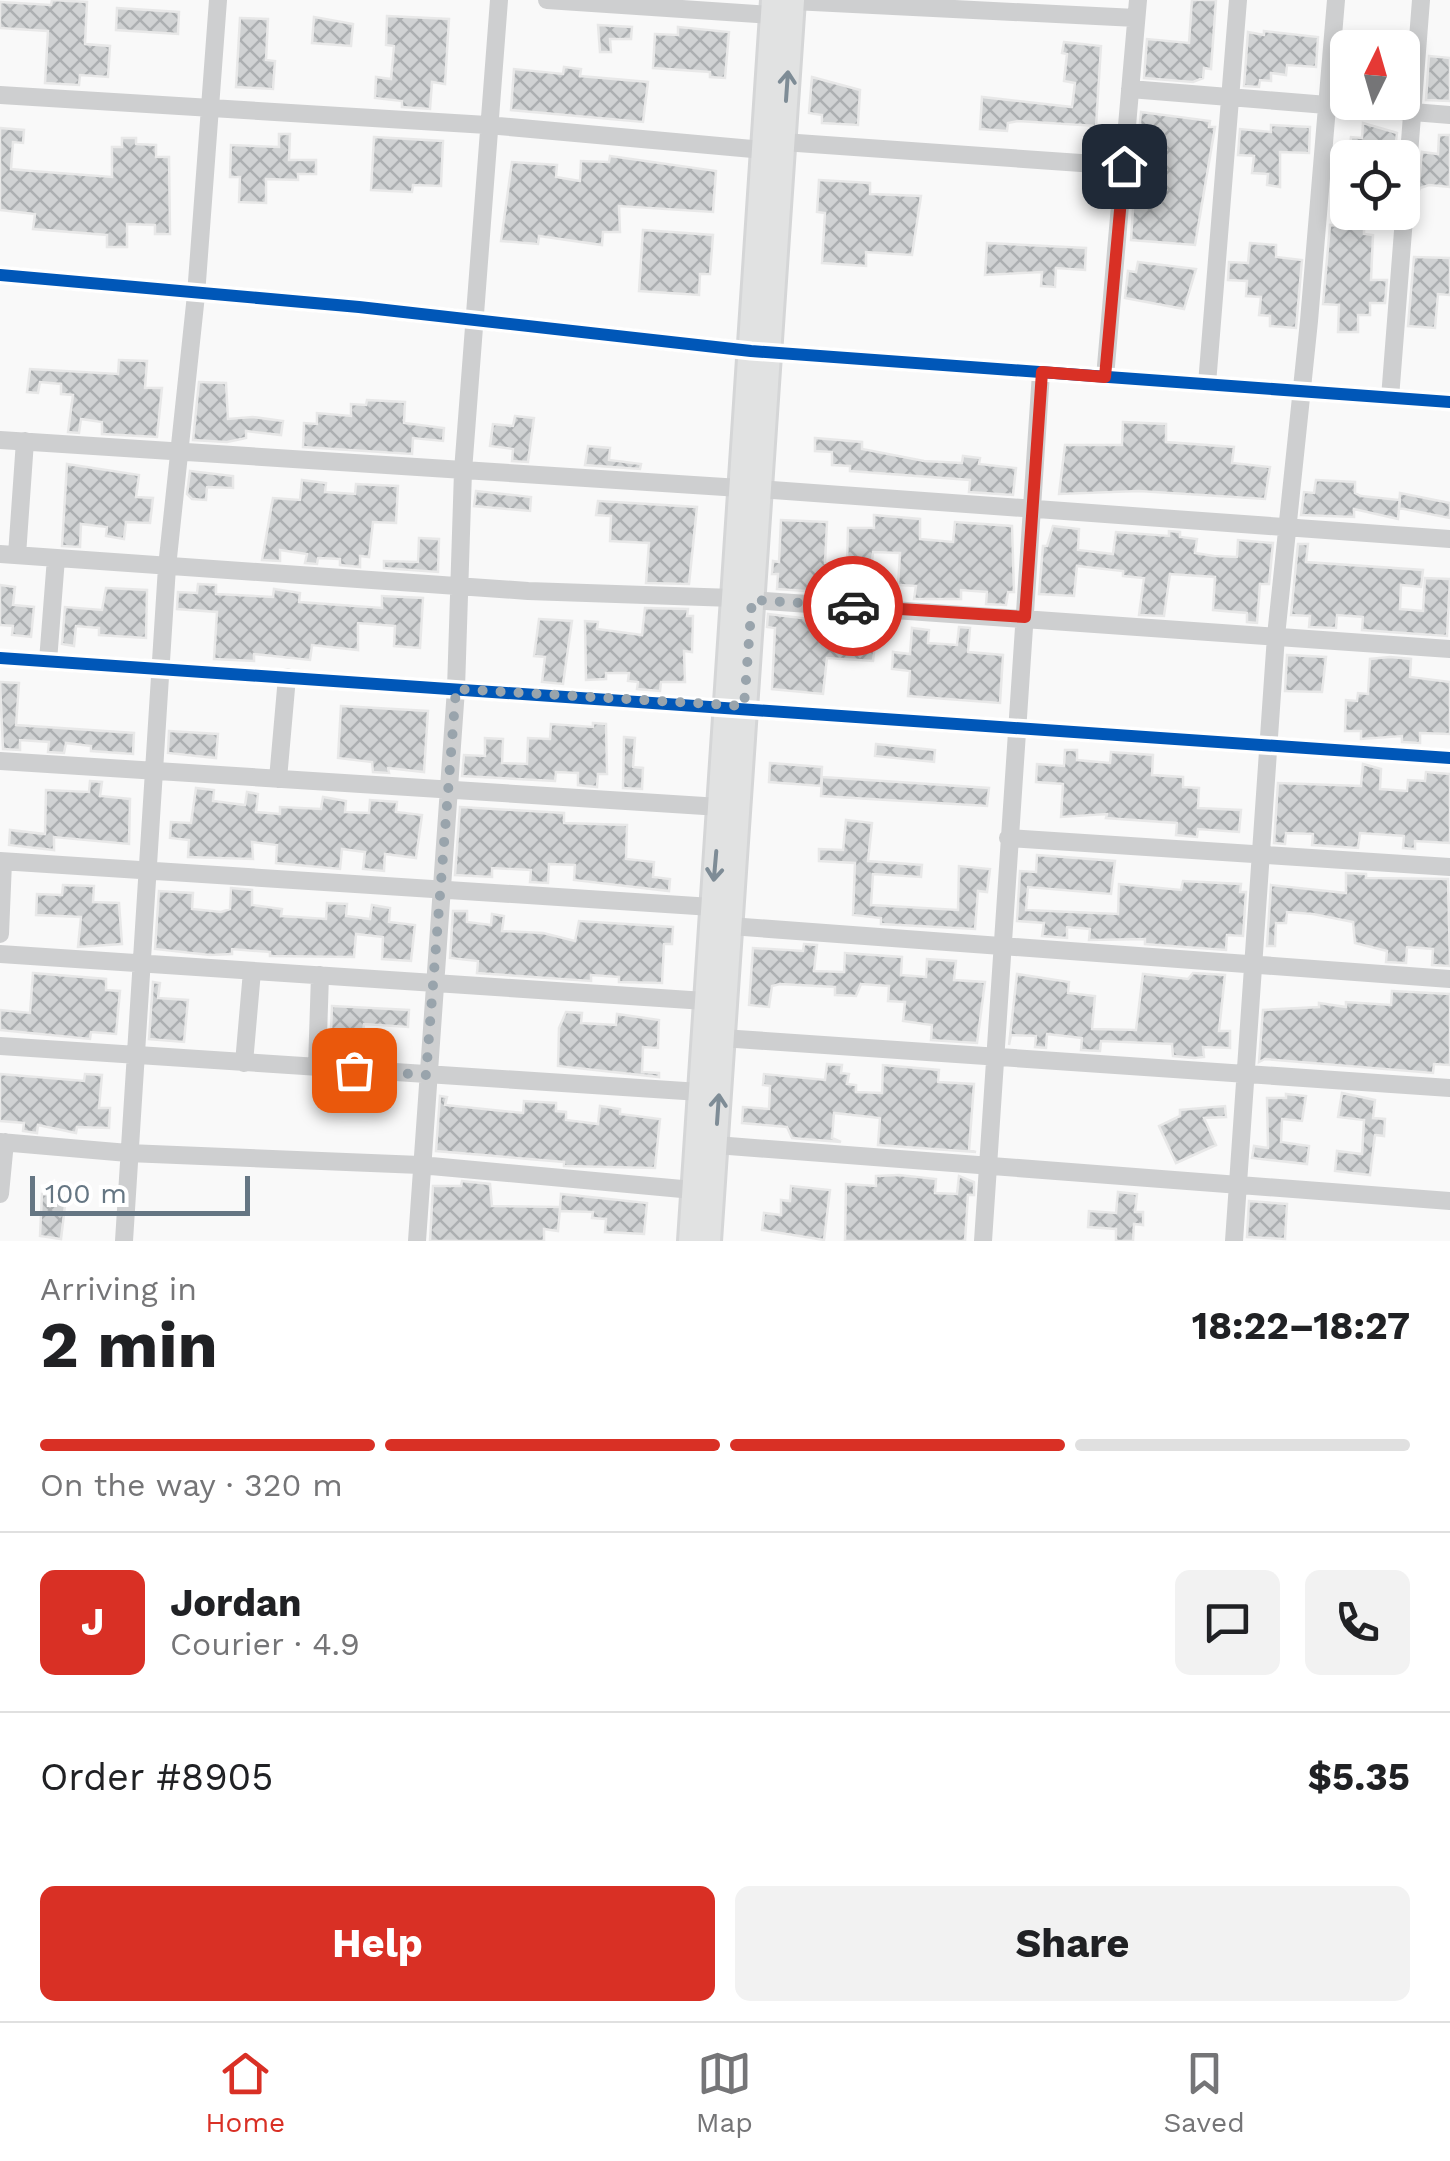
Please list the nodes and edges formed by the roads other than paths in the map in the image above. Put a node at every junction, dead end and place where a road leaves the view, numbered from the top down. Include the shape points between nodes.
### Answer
1 (218, 0) edge
2 (498, 0) edge
3 (547, 0) edge
4 (793, 0) edge
5 (1238, 0) edge
6 (1336, 0) edge
7 (1420, 0) edge
8 (772, 7) edge
9 (1137, 9) edge
10 (1418, 30) edge
11 (1130, 89) junction
12 (0, 95) edge
13 (1231, 96) junction
14 (1328, 106) junction
15 (212, 110) junction
16 (1420, 112) edge
17 (1450, 114) edge
18 (1412, 120) edge
19 (488, 125) junction
20 (774, 146) junction
21 (1124, 166) junction
22 (0, 275) edge
23 (196, 295) junction
24 (476, 320) junction
25 (760, 351) junction
26 (1042, 372) junction
27 (1105, 377) junction
28 (1207, 384) junction
29 (1300, 392) junction
30 (1390, 398) junction
31 (1450, 402) edge
32 (0, 440) edge
33 (25, 442) junction
34 (176, 453) junction
35 (463, 471) junction
36 (750, 488) junction
37 (1034, 510) junction
38 (1285, 528) junction
39 (1450, 539) edge
40 (8, 555) edge
41 (56, 558) junction
42 (167, 567) junction
43 (461, 585) junction
44 (743, 599) junction
45 (1025, 617) junction
46 (1276, 636) junction
47 (1450, 649) edge
48 (0, 658) edge
49 (48, 661) junction
50 (161, 669) junction
51 (287, 677) junction
52 (456, 689) junction
53 (735, 706) junction
54 (1017, 727) junction
55 (1269, 744) junction
56 (1450, 758) edge
57 (0, 760) edge
58 (153, 771) junction
59 (278, 779) junction
60 (446, 789) junction
61 (720, 807) junction
62 (1008, 838) junction
63 (1262, 856) junction
64 (2, 862) edge
65 (1450, 867) edge
66 (147, 869) junction
67 (441, 887) junction
68 (712, 907) junction
69 (730, 926) junction
70 (0, 934) edge
71 (1004, 945) junction
72 (0, 954) edge
73 (141, 963) junction
74 (1254, 966) junction
75 (252, 971) junction
76 (320, 975) junction
77 (1450, 978) edge
78 (432, 982) junction
79 (706, 1001) junction
80 (722, 1038) junction
81 (0, 1046) edge
82 (135, 1055) junction
83 (996, 1056) junction
84 (244, 1063) junction
85 (317, 1067) junction
86 (426, 1075) junction
87 (1247, 1075) junction
88 (1450, 1088) edge
89 (700, 1092) junction
90 (2, 1142) edge
91 (716, 1145) junction
92 (128, 1153) junction
93 (420, 1165) junction
94 (988, 1167) junction
95 (1239, 1186) junction
96 (693, 1190) junction
97 (0, 1194) edge
98 (1450, 1201) edge
99 (124, 1241) edge
100 (417, 1241) edge
101 (690, 1241) edge
102 (709, 1241) edge
103 (983, 1241) edge
104 (1234, 1241) edge

1 - 15 street
2 - 19 street
3 - 8 street
4 - 9 street
20 -> 4 main road
5 - 13 street
6 - 14 street
7 - 10 street
8 - 20 main road
9 - 11 street
11 - 13 street
11 - 21 street
12 - 15 street
13 - 14 street
13 - 28 street
14 - 29 street
15 - 19 street
15 - 23 street
16 - 17 street
18 - 30 street
19 - 20 street
19 - 24 street
20 - 21 street
20 - 25 main road
21 - 27 street
22 - 23 street
23 - 24 street
23 - 34 street
24 - 25 street
24 - 35 street
25 - 26 street
25 - 36 main road
26 - 27 street
26 - 37 street
27 - 28 street
28 - 29 street
29 - 30 street
29 - 38 street
30 - 31 street
32 - 33 street
33 - 34 street
33 - 40 street
34 - 35 street
34 - 42 street
35 - 36 street
35 - 43 street
36 - 37 street
36 - 44 main road
37 - 38 street
37 - 45 street
38 - 39 street
38 - 46 street
40 - 41 street
41 - 42 street
41 - 49 street
42 - 43 street
42 - 50 street
43 - 44 street
43 - 52 street
44 - 45 street
44 - 53 main road
45 - 46 street
45 - 54 street
46 - 47 street
46 - 55 street
48 - 49 street
49 - 50 street
50 - 51 street
50 - 58 street
51 - 52 street
51 - 59 street
52 - 53 street
52 - 60 street
53 - 54 street
53 - 61 main road
53 - 69 main road
54 - 55 street
54 - 62 street
55 - 56 street
55 - 63 street
57 - 58 street
58 - 59 street
58 - 66 street
59 - 60 street
60 - 61 street
60 - 67 street
61 -> 68 main road
62 - 63 street
62 - 71 street
63 - 65 street
63 - 74 street
64 - 66 street
64 - 70 street
66 - 67 street
66 - 73 street
67 - 68 street
67 - 78 street
68 - 79 main road
69 - 71 street
69 - 80 main road
71 - 74 street
71 - 83 street
72 - 73 street
73 - 75 street
73 - 82 street
74 - 77 street
74 - 87 street
75 - 76 street
75 - 84 street
76 - 78 street
76 - 85 street
78 - 79 street
78 - 86 street
79 - 89 main road
80 - 83 street
91 -> 80 main road
81 - 82 street
82 - 84 street
82 - 92 street
83 - 87 street
83 - 94 street
84 - 85 street
85 - 86 street
86 - 89 street
86 - 93 street
87 - 88 street
87 - 95 street
89 - 96 main road
90 - 92 street
90 - 97 street
91 - 94 street
91 - 102 main road
92 - 93 street
92 - 99 street
93 - 96 street
93 - 100 street
94 - 95 street
94 - 103 street
95 - 98 street
95 - 104 street
96 - 101 main road

